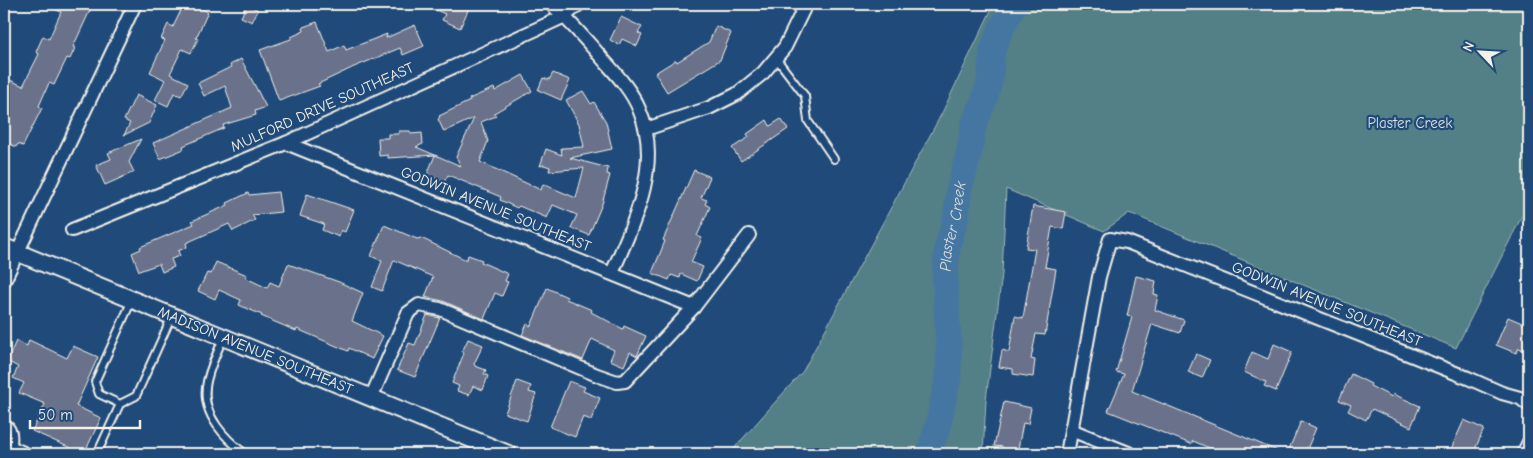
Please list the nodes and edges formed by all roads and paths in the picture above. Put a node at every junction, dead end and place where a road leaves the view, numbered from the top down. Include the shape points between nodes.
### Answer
1 (135, 4) edge
2 (551, 4) edge
3 (579, 4) edge
4 (806, 4) edge
5 (564, 16) junction
6 (776, 58) junction
7 (646, 129) junction
8 (286, 143) junction
9 (834, 159) dead end
10 (72, 230) dead end
11 (749, 234) dead end
12 (11, 250) edge
13 (612, 272) junction
14 (4, 282) edge
15 (132, 300) junction
16 (694, 307) junction
17 (172, 316) junction
18 (223, 337) junction
19 (371, 398) junction
20 (120, 404) junction
21 (1529, 405) edge
22 (4, 422) edge
23 (1071, 430) junction
24 (1529, 442) edge
25 (13, 445) junction
26 (8, 454) edge
27 (33, 454) edge
28 (98, 454) edge
29 (246, 454) edge
30 (508, 454) edge
31 (1067, 454) edge
32 (1131, 454) edge
33 (1523, 454) edge

1 - 12 street
2 - 5 street
3 - 5 street, MULFORD DRIVE SOUTHEAST
4 - 6 street via 785,47
5 - 7 street via 621,80 639,108
5 - 8 street, MULFORD DRIVE SOUTHEAST
6 - 7 street via 764,73 737,94 709,108
6 - 9 lane via 805,96 808,122
7 - 13 street via 647,177
8 - 10 street, MULFORD DRIVE SOUTHEAST
8 - 13 street, GODWIN AVENUE SOUTHEAST
11 - 16 street
12 - 14 street
12 - 15 street, MADISON AVENUE SOUTHEAST
13 - 16 street, GODWIN AVENUE SOUTHEAST
15 - 17 street, MADISON AVENUE SOUTHEAST
15 - 20 lane via 95,382 99,394
16 - 19 street via 631,376 617,382 440,309 418,305 408,313
17 - 18 street, MADISON AVENUE SOUTHEAST
17 - 20 lane via 136,396
18 - 19 street, MADISON AVENUE SOUTHEAST
18 - 29 lane via 205,389 214,421 228,440
19 - 30 street, MADISON AVENUE SOUTHEAST
20 - 28 lane
21 - 23 street, GODWIN AVENUE SOUTHEAST via 1520,398 1137,245 1110,239 1099,277
22 - 25 lane via 14,433
23 - 31 street
23 - 32 street
24 - 33 street
25 - 26 lane
25 - 27 lane

